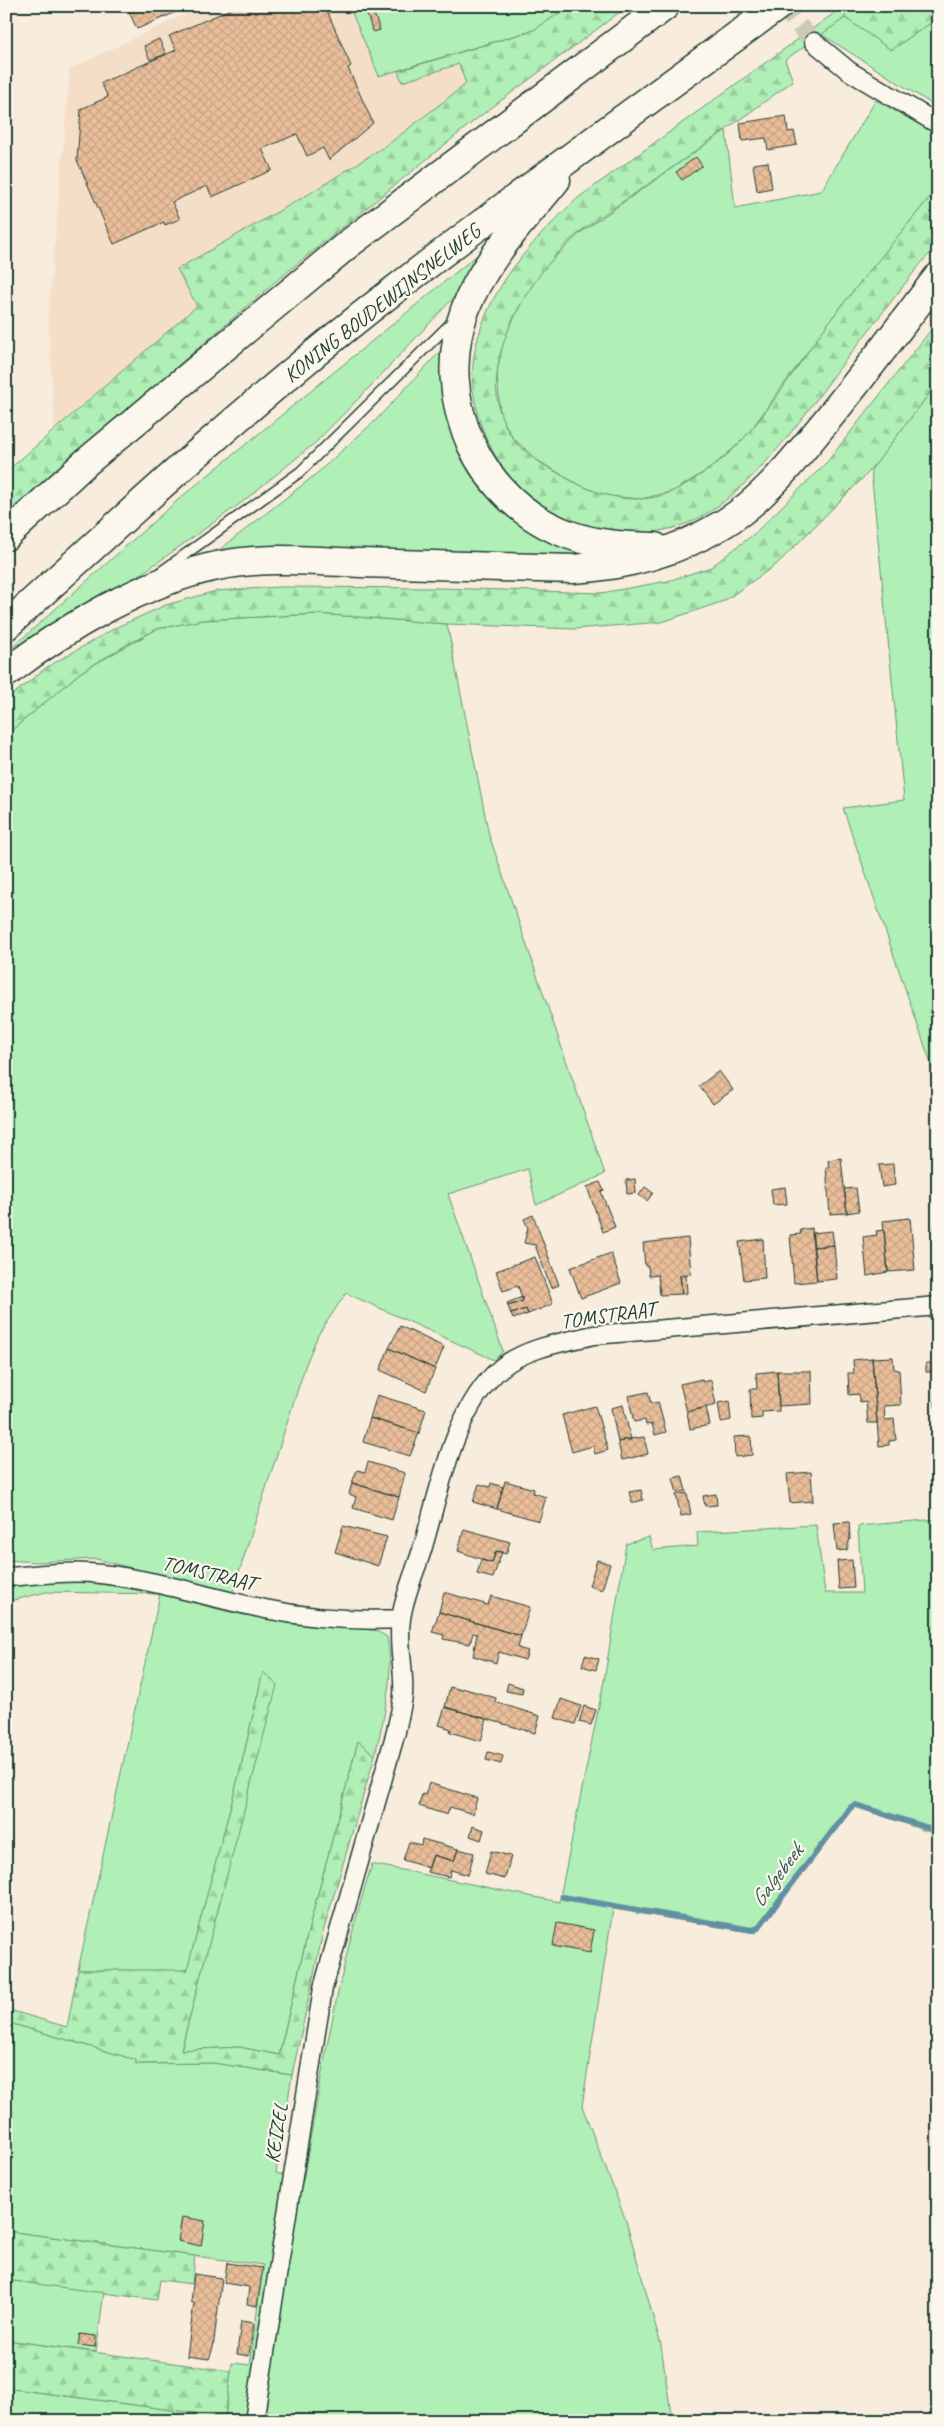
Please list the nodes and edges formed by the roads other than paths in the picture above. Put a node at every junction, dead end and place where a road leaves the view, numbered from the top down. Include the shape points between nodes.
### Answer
1 (665, 6) edge
2 (778, 6) edge
3 (814, 42) tunnel mouth
4 (938, 124) edge
5 (580, 150) junction
6 (938, 277) edge
7 (465, 309) junction
8 (6, 536) edge
9 (672, 548) junction
10 (121, 600) junction
11 (6, 626) edge
12 (6, 672) edge
13 (938, 1306) edge
14 (6, 1577) edge
15 (401, 1619) junction
16 (362, 1856) joint
17 (254, 2421) edge

1 - 8 highway via 347,245 84,464
2 - 5 highway, KONING BOUDEWIJNSNELWEG
3 - 4 street via 849,70
5 - 7 highway via 492,260
5 - 11 highway, KONING BOUDEWIJNSNELWEG via 404,282 283,380 153,491
6 - 9 highway via 790,464 746,508 724,524
7 - 9 highway via 456,353 458,411 468,438 499,488 531,515 570,535 599,543
7 - 10 lane via 300,472
9 - 10 highway via 622,564 573,569 287,560 246,562 217,566
10 - 12 highway via 37,649
13 - 15 street, TOMSTRAAT via 594,1335 557,1343 501,1368 466,1415 453,1446
14 - 15 street, TOMSTRAAT via 65,1572 100,1574 168,1585 265,1609 319,1616
15 - 16 street, TOMSTRAAT via 403,1694 396,1732
16 - 17 street, KEIZEL via 323,1988

